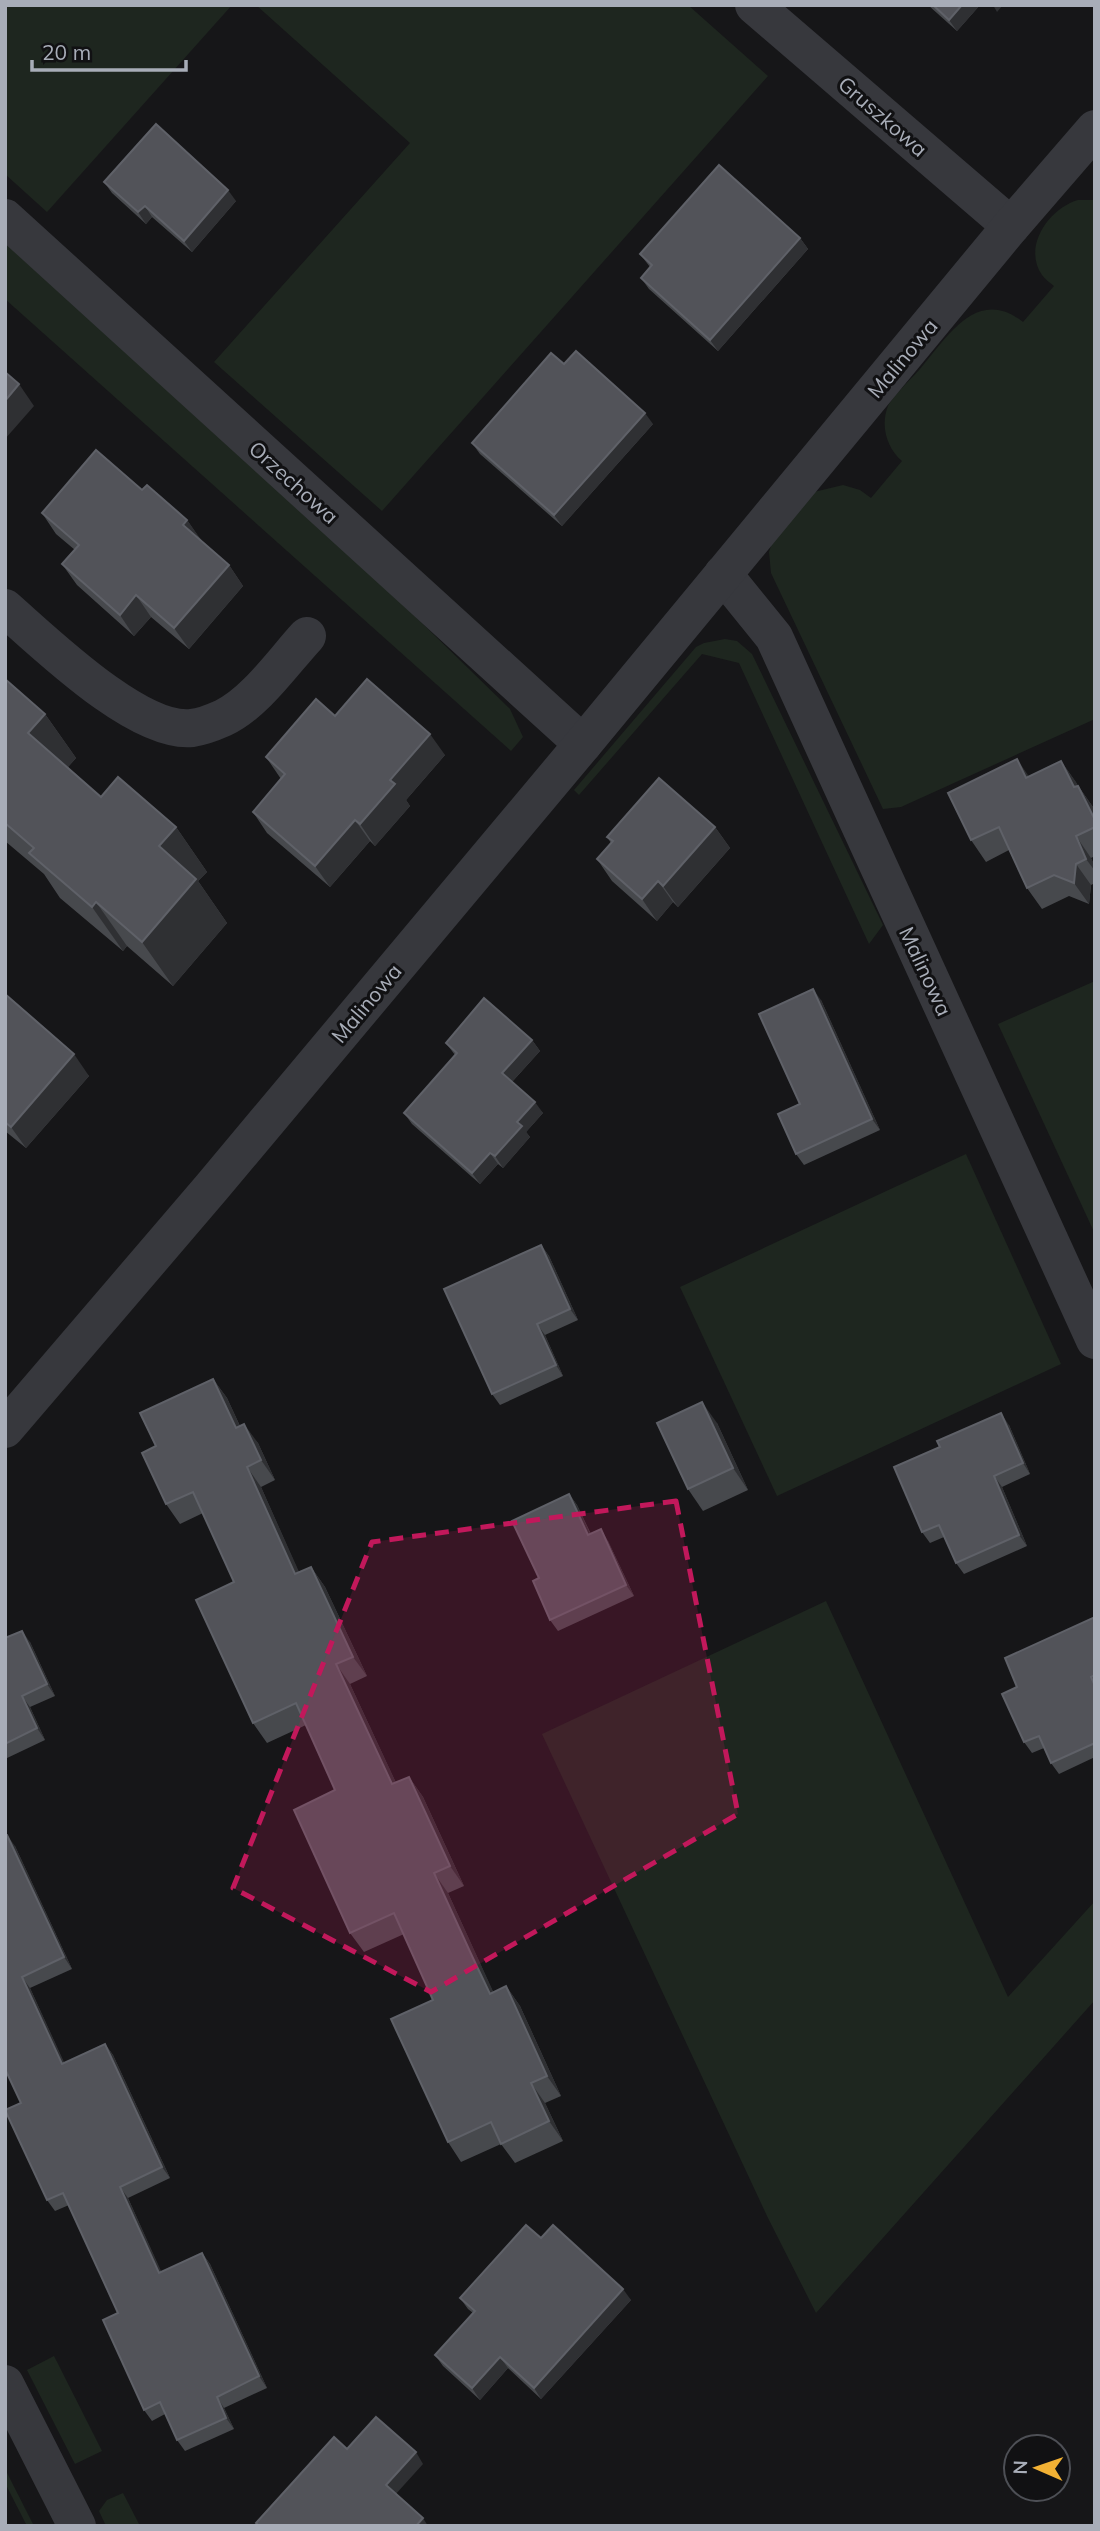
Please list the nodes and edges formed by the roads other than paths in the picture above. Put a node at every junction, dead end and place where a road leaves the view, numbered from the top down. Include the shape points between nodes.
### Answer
1 (754, 5) edge
2 (1091, 142) edge
3 (5, 218) edge
4 (1011, 226) junction
5 (723, 574) junction
6 (5, 608) edge
7 (307, 636) dead end
8 (583, 744) junction
9 (1095, 1340) edge
10 (5, 1429) edge
11 (5, 2384) edge
12 (78, 2526) edge

1 - 4 street, Gruszkowa
2 - 4 street, Malinowa
3 - 8 street, Orzechowa
4 - 5 street, Malinowa
5 - 8 street, Malinowa
5 - 9 street, Malinowa via 774,638
6 - 7 street via 91,683 126,706 161,723 191,729 223,718 249,700
8 - 10 street, Malinowa
11 - 12 street

